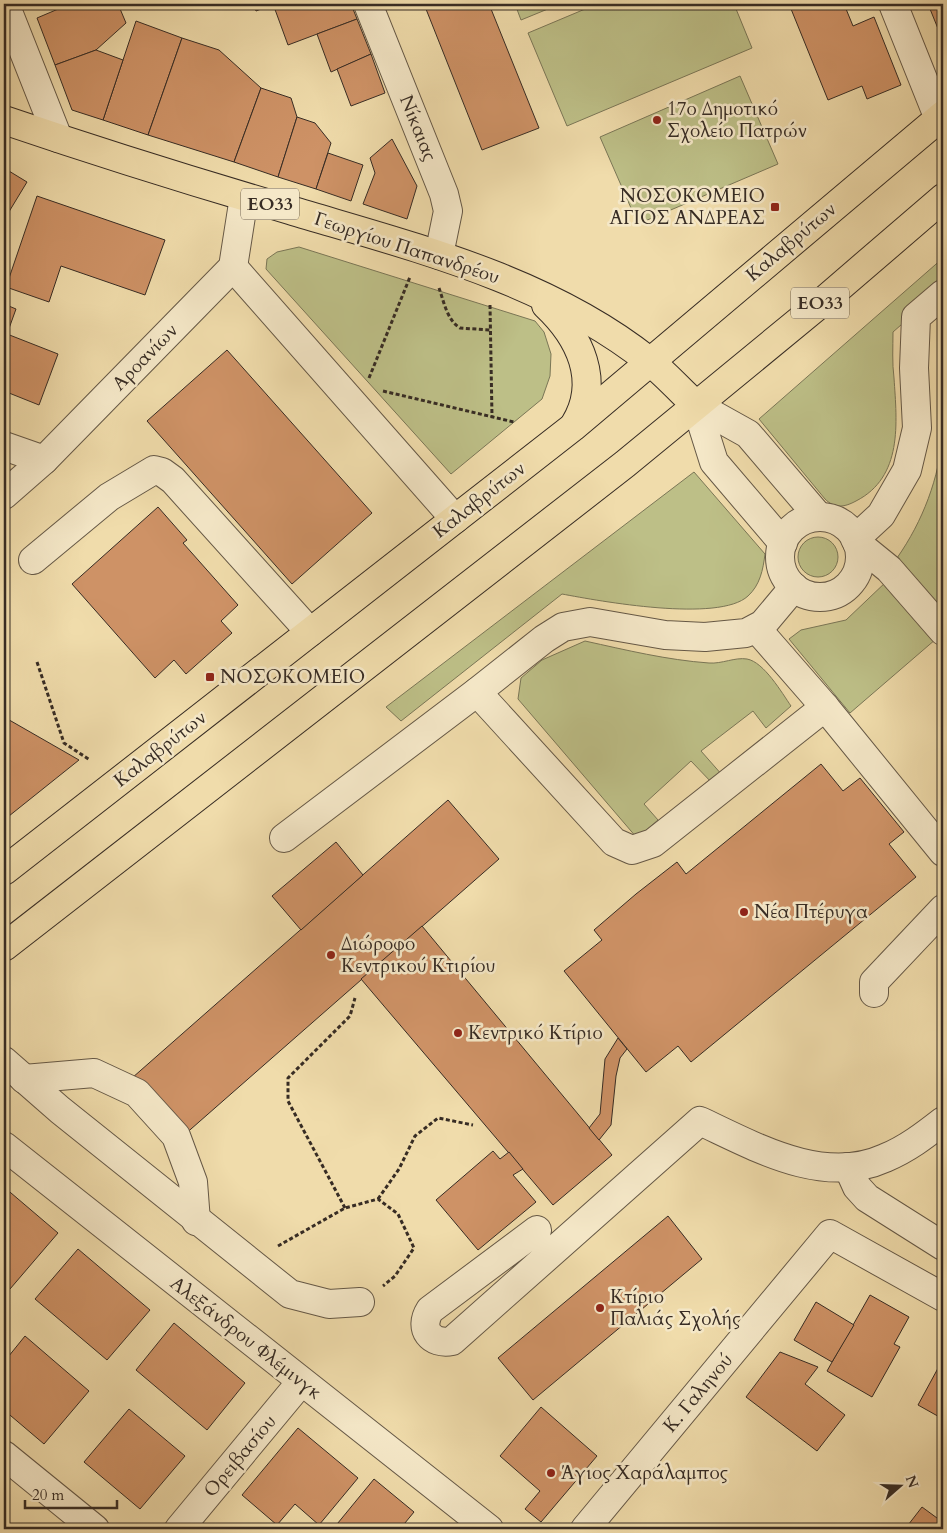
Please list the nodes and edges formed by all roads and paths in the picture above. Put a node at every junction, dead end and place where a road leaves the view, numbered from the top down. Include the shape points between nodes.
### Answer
1 (5, 4) edge
2 (368, 4) edge
3 (893, 4) edge
4 (941, 117) edge
5 (4, 120) edge
6 (58, 138) junction
7 (244, 197) junction
8 (943, 198) edge
9 (233, 267) junction
10 (438, 268) junction
11 (412, 272) dead end
12 (534, 294) junction
13 (490, 297) dead end
14 (941, 302) edge
15 (491, 330) junction
16 (650, 362) junction
17 (365, 387) dead end
18 (375, 390) dead end
19 (696, 406) junction
20 (492, 417) junction
21 (514, 422) dead end
22 (572, 427) junction
23 (4, 446) edge
24 (44, 460) junction
25 (4, 494) edge
26 (819, 517) junction
27 (455, 519) junction
28 (856, 541) junction
29 (783, 542) junction
30 (33, 560) dead end
31 (794, 587) junction
32 (941, 623) edge
33 (757, 629) junction
34 (310, 632) junction
35 (37, 662) dead end
36 (478, 692) junction
37 (825, 707) junction
38 (90, 760) dead end
39 (284, 838) dead end
40 (943, 852) edge
41 (4, 871) edge
42 (943, 908) edge
43 (4, 947) edge
44 (874, 993) dead end
45 (355, 998) dead end
46 (4, 1061) edge
47 (24, 1079) junction
48 (943, 1121) edge
49 (473, 1125) dead end
50 (4, 1146) edge
51 (848, 1167) junction
52 (378, 1199) junction
53 (345, 1208) junction
54 (196, 1221) junction
55 (537, 1230) dead end
56 (943, 1246) edge
57 (251, 1264) junction
58 (943, 1298) edge
59 (360, 1302) joint
60 (301, 1382) junction
61 (4, 1455) edge
62 (95, 1529) edge
63 (178, 1529) edge
64 (489, 1529) edge
65 (585, 1529) edge

1 - 6 street
2 - 10 street, Νίκαιας via 444,194 448,211
3 - 4 street
4 - 16 main road, Καλαβρύτων
5 - 6 main road, Γεωργίου Παπανδρέου / ΕΟ33
6 - 7 main road, Γεωργίου Παπανδρέου / ΕΟ33
7 - 9 street
7 - 10 main road, Γεωργίου Παπανδρέου / ΕΟ33
8 - 19 main road, ΕΟ33
9 - 24 street, Αροανίων
9 - 27 street
10 - 12 main road, Γεωργίου Παπανδρέου / ΕΟ33
10 - 15 path via 447,311 455,326
11 - 17 path
12 - 16 main road, Γεωργίου Παπανδρέου / ΕΟ33 via 605,330
12 - 22 main road via 570,333 587,370 587,395 580,416
13 - 15 path
14 - 28 street via 916,318 917,428 907,470 881,515
15 - 20 path
16 - 19 main road, Γεωργίου Παπανδρέου / ΕΟ33
16 - 22 main road, Καλαβρύτων
18 - 20 path
19 - 26 street via 748,434
19 - 29 street via 714,462
19 - 43 main road
20 - 21 path
22 - 27 main road, Καλαβρύτων
23 - 24 street
24 - 25 street, Αροανίων
26 - 28 street via 843,524
26 - 29 street via 796,524
27 - 34 main road, Καλαβρύτων
28 - 31 street via 860,556 858,568 843,589 831,595 818,596
28 - 32 street
29 - 31 street via 781,566
30 - 34 street via 124,486 154,470 162,472 173,480
31 - 33 street
33 - 36 street via 746,634 665,636 595,623 576,623 552,633
33 - 37 street
34 - 41 main road, Καλαβρύτων
35 - 38 path via 64,744
36 - 37 street via 614,842 632,850 653,843
36 - 39 street
37 - 40 street
42 - 44 street via 874,982
45 - 53 path via 350,1016 288,1078 288,1100
46 - 47 street
47 - 54 street
47 - 54 street via 94,1073 137,1093 176,1136 193,1182
48 - 51 street via 884,1159
49 - 52 path via 438,1118 415,1136 399,1169
50 - 60 street, Αλεξάνδρου Φλέμινγκ
51 - 55 street via 823,1167 794,1161 700,1121 452,1341 443,1343 428,1335 425,1327 430,1310
51 - 56 street via 857,1187 868,1198
52 - 53 path
52 - 59 path via 398,1214 414,1248 396,1276
53 - 57 path
54 - 57 street
57 - 59 street via 290,1294 329,1304
58 - 65 street, Κ. Γαληνού via 830,1234
60 - 63 street, Ορειβασίου
60 - 64 street, Αλεξάνδρου Φλέμινγκ
61 - 62 street

